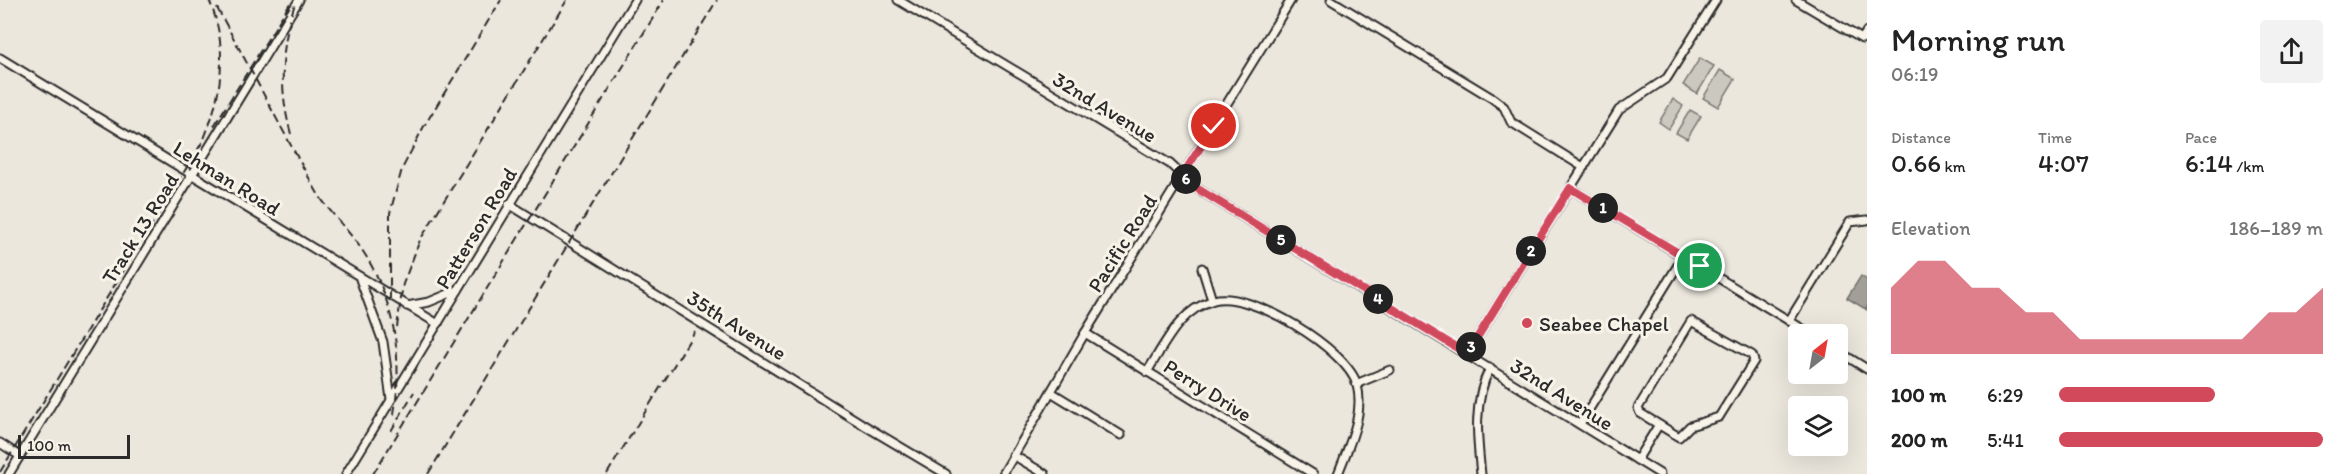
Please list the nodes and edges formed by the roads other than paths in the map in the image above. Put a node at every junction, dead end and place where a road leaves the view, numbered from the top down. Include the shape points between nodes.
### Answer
1 (299, 0) edge
2 (635, 0) edge
3 (898, 0) edge
4 (1291, 0) edge
5 (1331, 0) edge
6 (1716, 0) edge
7 (1796, 0) edge
8 (1867, 31) edge
9 (0, 58) edge
10 (1583, 167) junction
11 (192, 176) junction
12 (1182, 176) junction
13 (1570, 188) junction
14 (509, 204) junction
15 (1867, 220) edge
16 (1683, 256) junction
17 (1202, 268) dead end
18 (360, 279) junction
19 (458, 290) junction
20 (1212, 300) junction
21 (406, 306) junction
22 (1789, 321) junction
23 (438, 324) junction
24 (1794, 324) edge
25 (1086, 333) junction
26 (1467, 354) junction
27 (1848, 357) edge
28 (1490, 368) junction
29 (1867, 369) edge
30 (1390, 370) dead end
31 (1147, 372) junction
32 (1356, 384) junction
33 (1051, 392) junction
34 (391, 399) junction
35 (1580, 424) junction
36 (1658, 426) junction
37 (1121, 435) dead end
38 (0, 443) edge
39 (1013, 455) junction
40 (20, 456) junction
41 (1637, 460) junction
42 (9, 474) edge
43 (346, 474) edge
44 (946, 474) edge
45 (1002, 474) edge
46 (1045, 474) edge
47 (1313, 474) edge
48 (1338, 474) edge
49 (1481, 474) edge
50 (1660, 474) edge

1 - 11 street, Track 13 Road
2 - 14 street, Patterson Road
3 - 12 street, 32nd Avenue via 1170,164
4 - 12 street, Pacific Road
5 - 10 street via 1491,97 1503,105 1511,122
6 - 10 street via 1667,78 1623,105
7 - 8 street via 1862,39
9 - 11 street, Lehman Road
10 - 13 street
11 - 18 street, Lehman Road
11 - 40 street, Track 13 Road
12 - 25 street, Pacific Road
12 - 26 street, 32nd Avenue
13 - 16 street
13 - 26 street
14 - 19 street, Patterson Road
14 - 44 street, 35th Avenue
15 - 22 street via 1850,222
16 - 22 street
16 - 35 street
17 - 20 street
18 - 21 street, Lehman Road
18 - 34 street via 383,342
19 - 21 street
19 - 23 street, Patterson Road
20 - 31 street via 1178,323
20 - 32 street via 1246,302 1282,319 1336,354
21 - 23 street, Lehman Road
22 - 24 street
23 - 34 street, Patterson Road
25 - 31 street, Perry Drive
25 - 33 street, Pacific Road
26 - 28 street, 32nd Avenue
27 - 29 street
28 - 35 street, 32nd Avenue
28 - 49 street via 1480,392 1478,410
30 - 32 street
31 - 47 street, Perry Drive
32 - 48 street via 1357,418
33 - 37 street
33 - 39 street, Pacific Road
34 - 43 street, Patterson Road
35 - 41 street, 32nd Avenue
36 - 36 street via 1682,437 1690,426 1719,417 1754,361 1752,355 1691,321 1638,408
36 - 41 street
38 - 40 street
39 - 45 street, Pacific Road
39 - 46 street
40 - 42 street, Track 13 Road
41 - 50 street, 32nd Avenue

